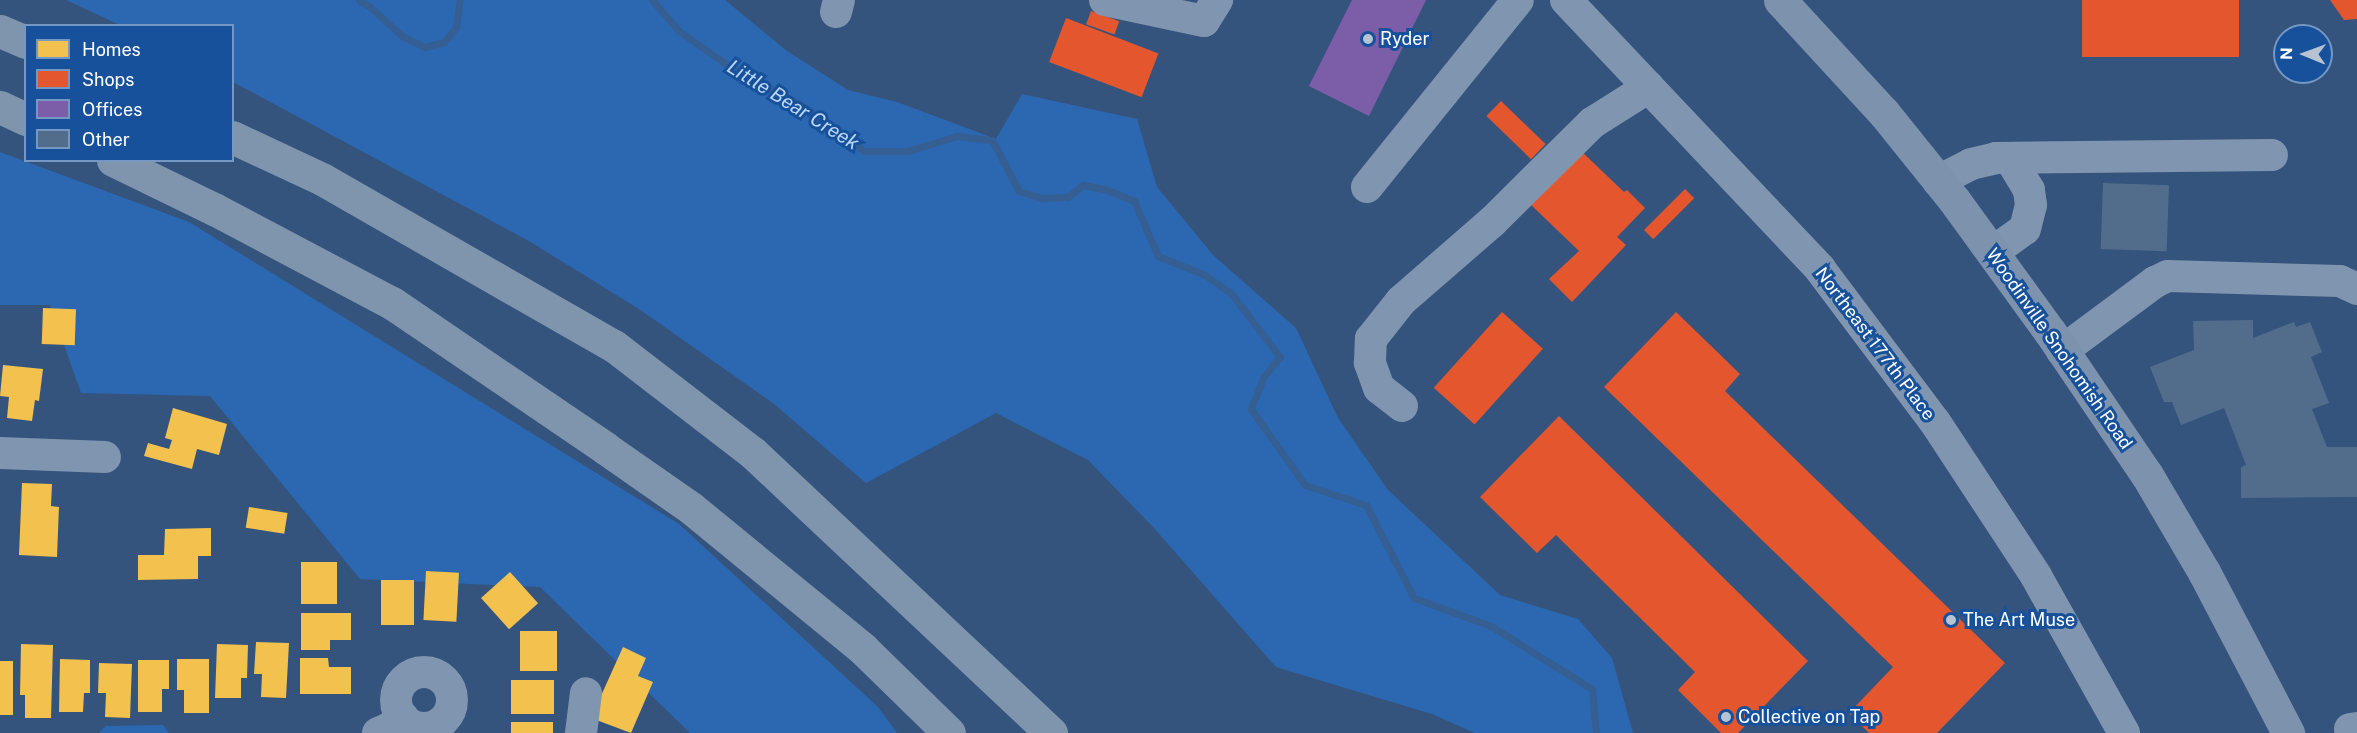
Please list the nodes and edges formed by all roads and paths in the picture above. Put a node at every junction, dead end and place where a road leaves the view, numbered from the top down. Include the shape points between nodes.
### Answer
1 (1105, 0) edge
2 (1217, 0) edge
3 (1518, 0) edge
4 (1566, 0) edge
5 (1780, 0) edge
6 (0, 31) edge
7 (24, 41) edge
8 (1649, 87) junction
9 (0, 106) edge
10 (24, 118) edge
11 (234, 137) edge
12 (2272, 155) dead end
13 (2010, 158) junction
14 (117, 162) edge
15 (1938, 181) junction
16 (1366, 187) dead end
17 (1994, 252) junction
18 (2357, 289) edge
19 (2062, 351) junction
20 (1402, 406) dead end
21 (0, 453) edge
22 (105, 458) dead end
23 (863, 650) junction
24 (586, 693) dead end
25 (581, 733) edge
26 (925, 733) edge
27 (949, 733) edge
28 (1051, 733) edge
29 (2124, 733) edge
30 (2288, 733) edge

1 - 2 street via 1204,21
3 - 16 street
4 - 8 street, Northeast 177th Place
5 - 15 main road, Woodinville Snohomish Road via 1884,113
6 - 7 highway
8 - 20 street via 1592,123 1492,222 1401,301 1371,339 1370,363 1379,388
8 - 29 street, Northeast 177th Place via 1820,269 1935,422 2036,576
9 - 10 highway
11 - 28 highway via 322,179 614,346 753,453
12 - 13 street
13 - 15 street via 1971,164
13 - 17 street via 2028,190 2031,205 2025,228
14 - 23 highway via 392,303 691,508
15 - 17 main road, Woodinville Snohomish Road
17 - 19 main road, Woodinville Snohomish Road
18 - 19 street via 2340,281 2168,276
19 - 30 main road, Woodinville Snohomish Road via 2146,475 2204,572
21 - 22 street
23 - 26 highway
23 - 27 highway
24 - 25 street

